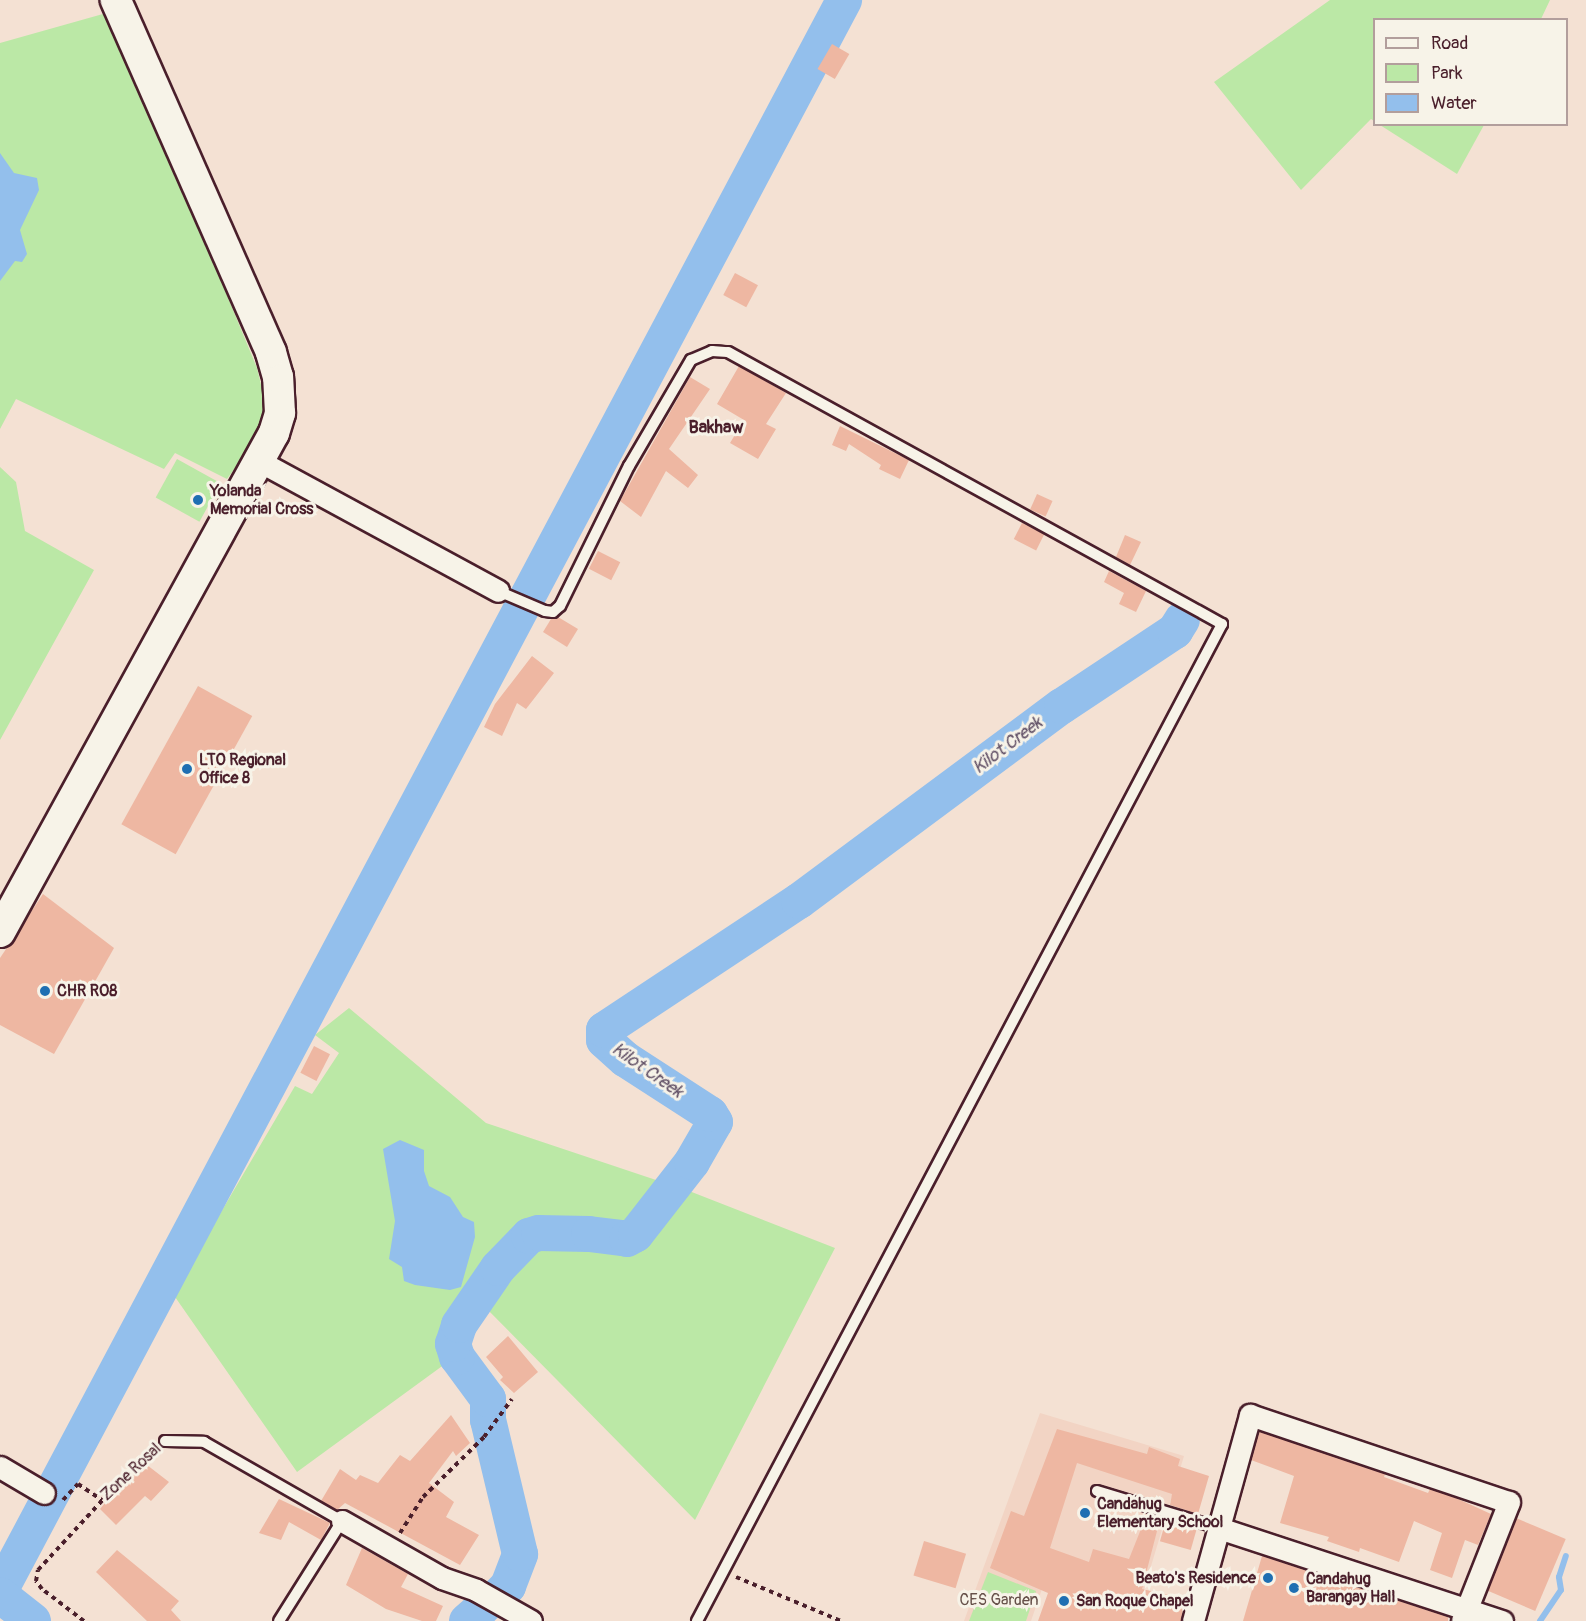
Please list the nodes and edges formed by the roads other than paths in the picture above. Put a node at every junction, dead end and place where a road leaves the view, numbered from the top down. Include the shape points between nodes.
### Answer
1 (116, 0) edge
2 (259, 461) junction
3 (498, 591) joint
4 (0, 932) edge
5 (165, 1441) road end
6 (0, 1467) edge
7 (1097, 1491) dead end
8 (53, 1498) road end
9 (342, 1521) junction
10 (1219, 1528) junction
11 (1465, 1614) edge
12 (279, 1621) edge
13 (531, 1621) edge
14 (697, 1621) edge
15 (1193, 1621) edge
16 (1502, 1621) edge

1 - 2 street via 271,352 278,377 280,413
2 - 3 street
2 - 4 street
3 - 14 lane via 544,611 552,612 560,606 629,466 691,360 712,351 728,352 1222,624
5 - 9 lane, Zone Rosal via 204,1442
6 - 8 street
7 - 10 lane
9 - 12 lane
9 - 13 street, Zone Rosal via 442,1578 476,1590
10 - 11 street
10 - 11 street via 1250,1415 1509,1502
10 - 15 street
11 - 16 street

